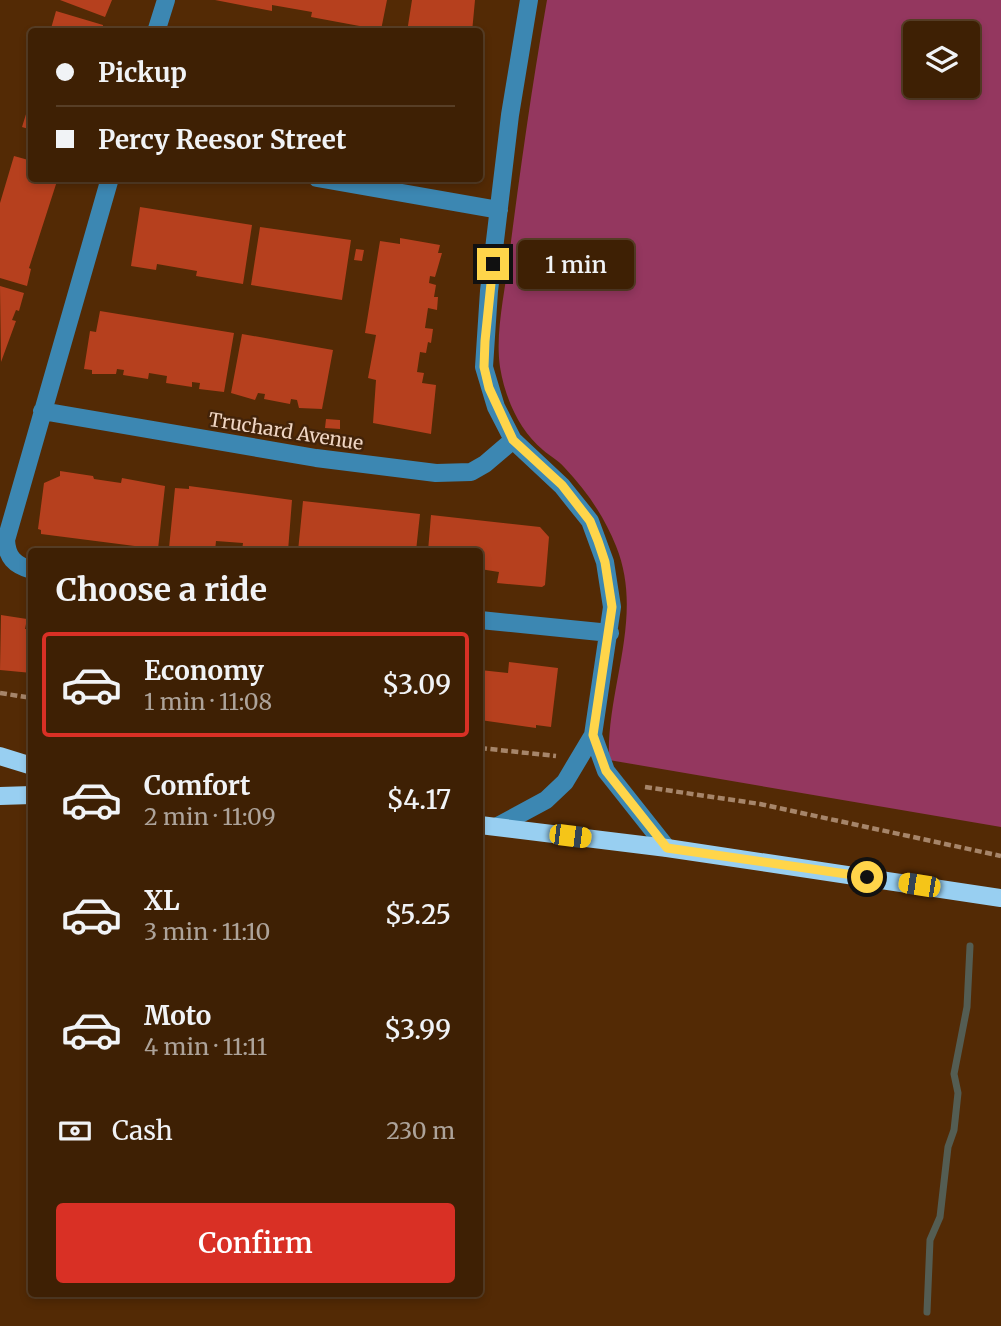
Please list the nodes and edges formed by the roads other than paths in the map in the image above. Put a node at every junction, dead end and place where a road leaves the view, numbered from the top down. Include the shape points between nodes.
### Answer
1 (166, 0) edge
2 (529, 0) edge
3 (157, 28) edge
4 (109, 182) edge
5 (340, 182) edge
6 (499, 210) junction
7 (42, 411) junction
8 (513, 440) junction
9 (28, 568) edge
10 (483, 620) edge
11 (610, 634) junction
12 (593, 735) junction
13 (0, 756) edge
14 (28, 765) edge
15 (28, 795) edge
16 (0, 796) edge
17 (489, 826) edge
18 (667, 848) junction
19 (1001, 898) edge

1 - 3 street
2 - 6 street
4 - 7 street
5 - 6 street
6 - 8 street via 484,367 496,407
7 - 8 street, Truchard Avenue via 316,458 436,473 471,472
7 - 9 street via 6,540 12,561
8 - 11 street via 562,485 590,521 610,583
10 - 11 street
11 - 12 street
12 - 17 street via 565,782 546,800
12 - 18 street via 606,771
13 - 14 main road
15 - 16 main road
17 - 18 main road
18 - 19 main road

